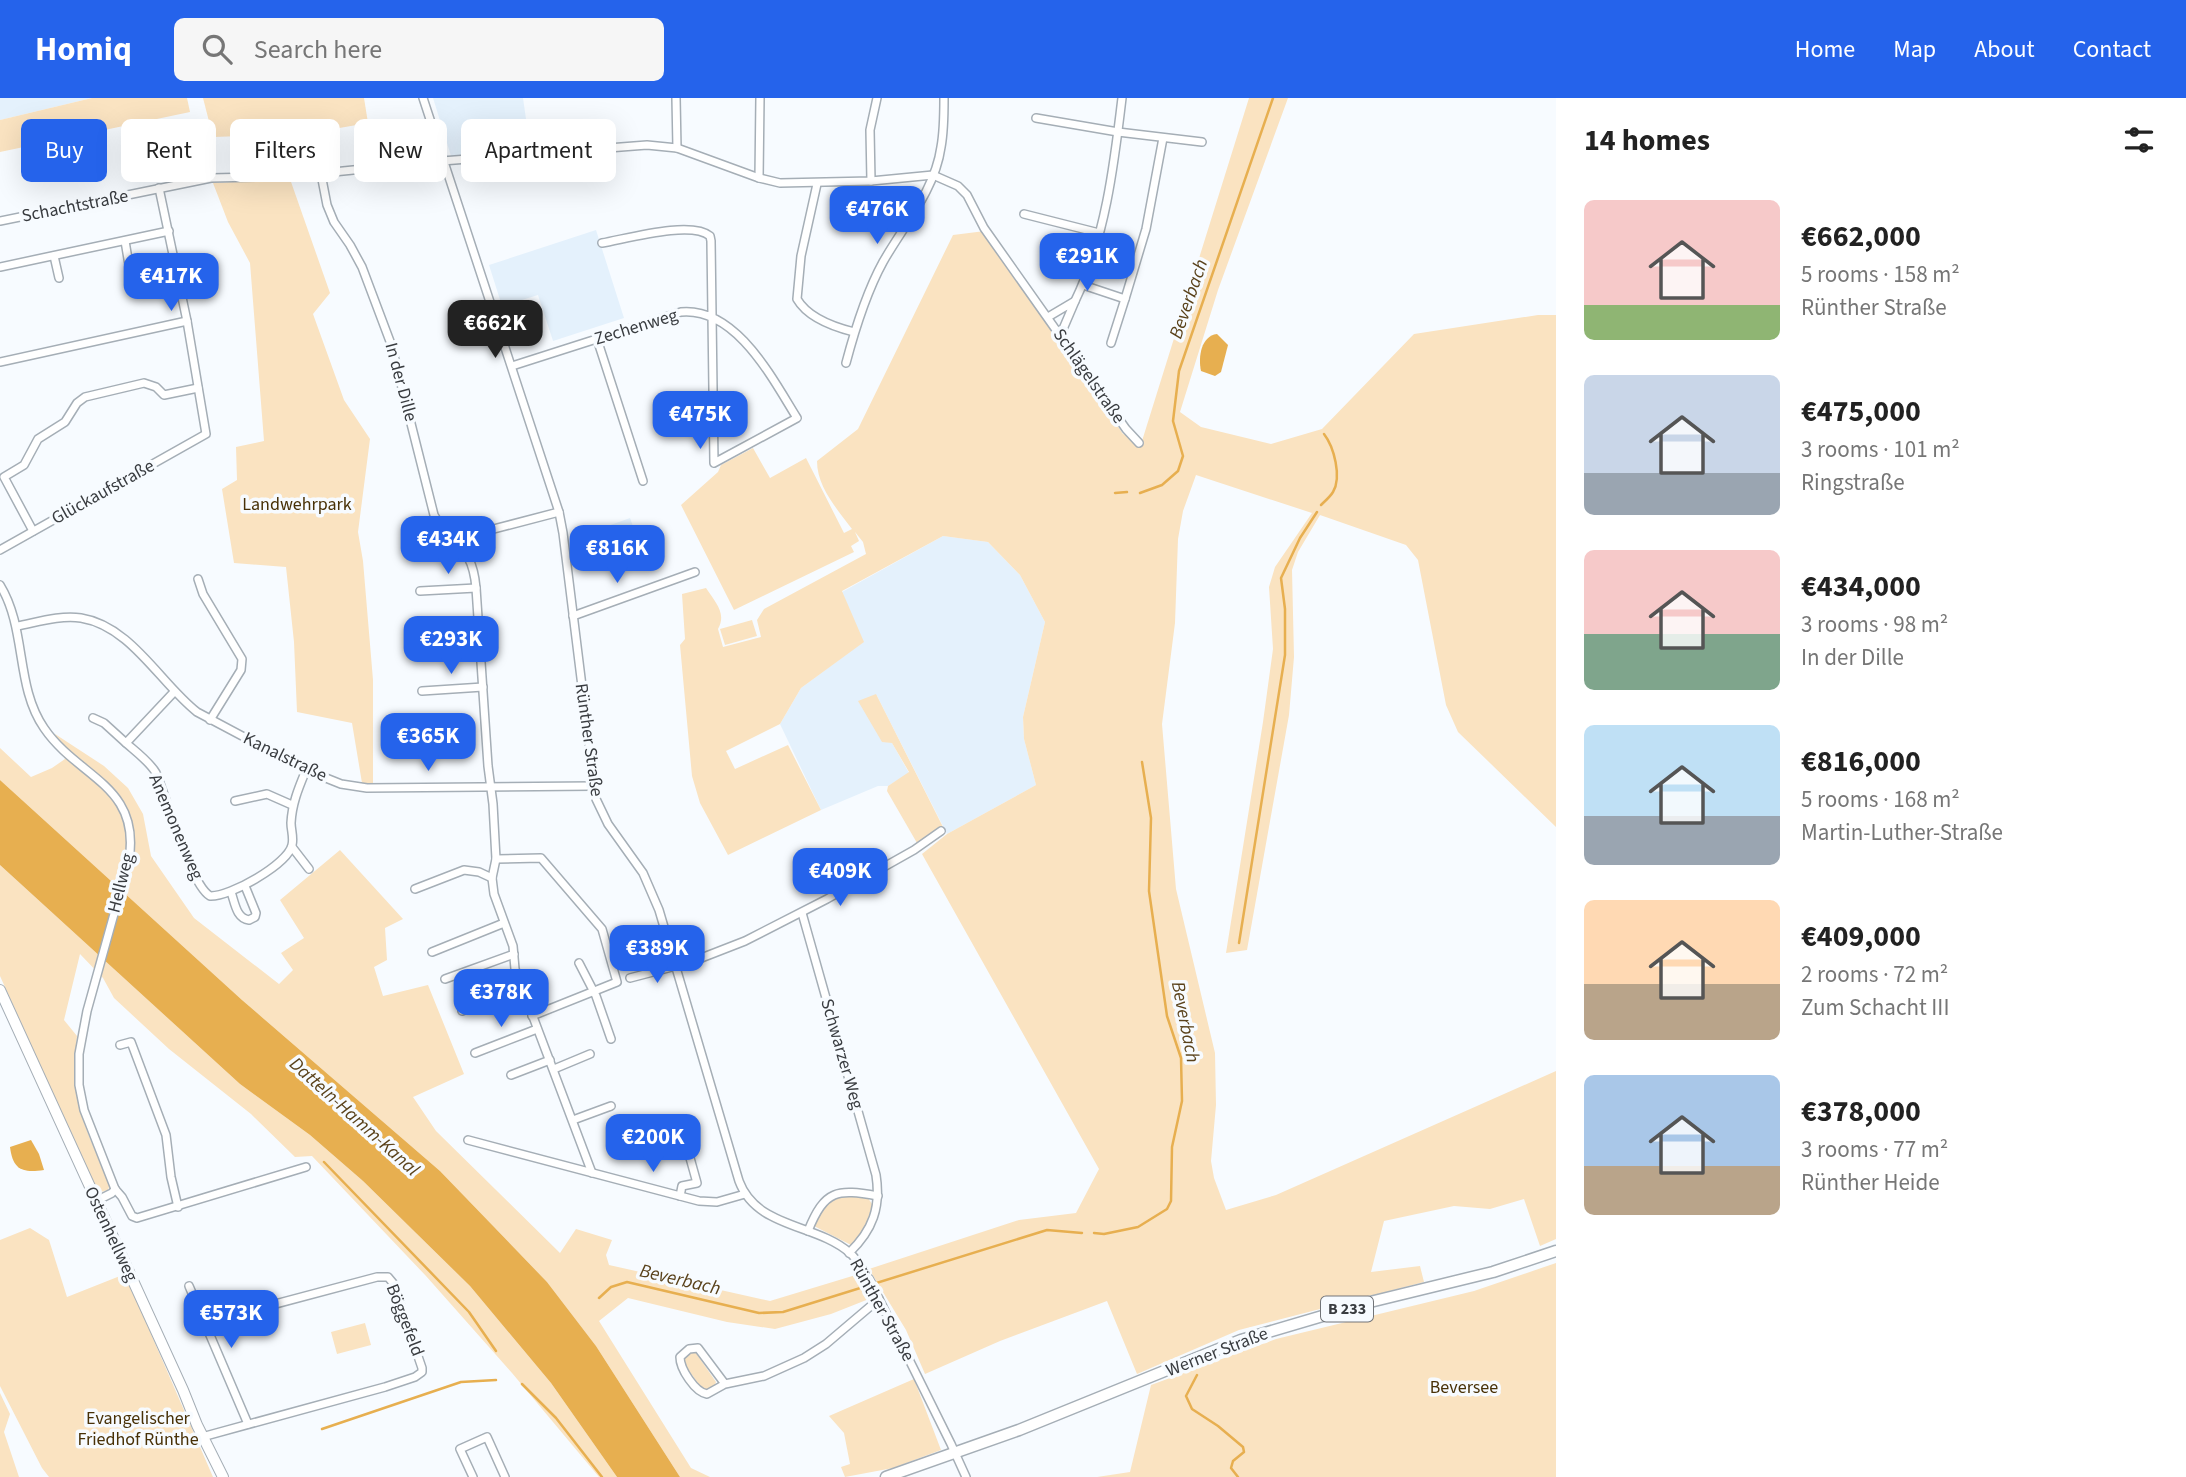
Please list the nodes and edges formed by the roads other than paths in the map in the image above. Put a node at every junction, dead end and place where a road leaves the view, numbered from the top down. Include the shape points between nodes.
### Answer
1 (423, 98) edge
2 (676, 98) edge
3 (760, 98) edge
4 (877, 98) edge
5 (944, 98) edge
6 (1122, 98) edge
7 (1035, 118) dead end
8 (429, 119) edge
9 (1118, 132) junction
10 (1163, 138) junction
11 (1202, 142) dead end
12 (677, 148) junction
13 (447, 160) edge
14 (447, 175) edge
15 (933, 175) junction
16 (230, 177) edge
17 (759, 178) junction
18 (871, 181) junction
19 (323, 182) edge
20 (817, 184) junction
21 (159, 188) junction
22 (1024, 214) dead end
23 (0, 220) edge
24 (169, 231) junction
25 (1099, 233) junction
26 (125, 241) junction
27 (602, 243) dead end
28 (54, 256) junction
29 (130, 265) dead end
30 (0, 267) edge
31 (59, 278) dead end
32 (1083, 285) junction
33 (1125, 299) junction
34 (1076, 301) junction
35 (712, 316) junction
36 (1048, 317) junction
37 (187, 321) junction
38 (854, 332) junction
39 (1060, 336) junction
40 (597, 339) junction
41 (1111, 343) dead end
42 (0, 362) edge
43 (846, 363) dead end
44 (512, 366) junction
45 (198, 388) junction
46 (1139, 443) dead end
47 (643, 481) dead end
48 (559, 512) junction
49 (33, 531) junction
50 (462, 547) junction
51 (0, 550) edge
52 (695, 572) dead end
53 (198, 579) dead end
54 (0, 585) edge
55 (476, 588) junction
56 (420, 591) dead end
57 (573, 616) junction
58 (17, 626) junction
59 (483, 687) junction
60 (174, 691) junction
61 (422, 691) dead end
62 (93, 718) dead end
63 (210, 720) junction
64 (125, 743) junction
65 (306, 770) junction
66 (489, 786) junction
67 (593, 786) junction
68 (235, 801) dead end
69 (292, 805) junction
70 (941, 831) dead end
71 (292, 847) junction
72 (496, 859) junction
73 (309, 869) dead end
74 (492, 878) junction
75 (246, 886) junction
76 (415, 889) dead end
77 (231, 892) junction
78 (802, 913) junction
79 (505, 923) junction
80 (432, 952) dead end
81 (514, 954) junction
82 (579, 963) dead end
83 (676, 965) junction
84 (631, 978) dead end
85 (445, 979) dead end
86 (522, 987) junction
87 (0, 990) edge
88 (592, 991) junction
89 (462, 1011) dead end
90 (532, 1016) junction
91 (537, 1029) junction
92 (611, 1040) dead end
93 (120, 1045) dead end
94 (475, 1054) dead end
95 (590, 1054) dead end
96 (550, 1060) junction
97 (554, 1069) junction
98 (511, 1075) dead end
99 (611, 1106) dead end
100 (573, 1119) junction
101 (680, 1122) dead end
102 (468, 1140) dead end
103 (306, 1167) dead end
104 (592, 1173) junction
105 (115, 1189) junction
106 (745, 1194) junction
107 (680, 1196) junction
108 (878, 1196) junction
109 (96, 1201) junction
110 (178, 1207) junction
111 (808, 1231) junction
112 (1556, 1251) edge
113 (849, 1253) junction
114 (189, 1286) dead end
115 (878, 1299) junction
116 (204, 1323) junction
117 (725, 1384) junction
118 (248, 1424) junction
119 (202, 1437) junction
120 (956, 1454) junction
121 (470, 1476) edge
122 (223, 1477) edge
123 (505, 1477) edge
124 (886, 1477) edge
125 (966, 1477) edge

1 - 8 street, Rünther Straße
2 - 12 street
3 - 17 street
4 - 18 street via 870,130
5 - 15 street via 941,148
6 - 9 street
7 - 9 street
9 - 10 street
9 - 25 street
10 - 11 street
10 - 33 street via 1146,229
12 - 13 street via 615,146
12 - 17 street
14 - 44 street, Rünther Straße
15 - 18 street
15 - 36 street, Schlägelstraße via 967,195 984,228
15 - 38 street via 883,264
16 - 21 street, Schachtstraße
17 - 20 street
18 - 20 street
19 - 50 street, In der Dille via 334,222 362,267 391,344 434,515
20 - 38 street via 797,299 824,321
21 - 23 street, Schachtstraße
21 - 24 street
22 - 25 street
24 - 26 street
24 - 37 street
25 - 32 street
26 - 28 street
26 - 29 street
27 - 35 street via 673,230 705,232 711,242
28 - 30 street
28 - 31 street
32 - 33 street
32 - 34 street
33 - 41 street
34 - 36 street
34 - 39 street
35 - 35 street via 714,463 796,418 747,346 731,327
35 - 40 street, Zechenweg via 681,312
36 - 39 street, Schlägelstraße
37 - 42 street
37 - 45 street
38 - 43 street
39 - 46 street, Schlägelstraße
40 - 44 street, Zechenweg
40 - 47 street
44 - 48 street, Rünther Straße
45 - 49 street, Glückaufstraße via 206,434
45 - 49 street via 164,395 144,383 80,400 65,422 38,439 24,465 4,477
48 - 50 street via 486,531
48 - 57 street, Rünther Straße
49 - 51 street, Glückaufstraße
50 - 55 street, In der Dille via 472,565
52 - 57 street
53 - 63 street via 242,659 241,670
54 - 58 street, Hellweg
55 - 56 street
55 - 59 street, In der Dille
57 - 67 street, Rünther Straße
58 - 60 street, Kanalstraße via 61,618 99,624 128,643
58 - 105 street, Hellweg via 37,717 60,749 107,787 123,808 131,838 79,1054 79,1085 90,1128
59 - 61 street
59 - 66 street, In der Dille
60 - 63 street, Kanalstraße
60 - 64 street
62 - 64 street, Anemonenweg
63 - 65 street, Kanalstraße
64 - 77 street, Anemonenweg via 155,771 205,893
65 - 66 street, Kanalstraße via 359,788
65 - 69 street
66 - 67 street, Kanalstraße
66 - 72 street, In der Dille
67 - 83 street, Rünther Straße via 603,817 651,890
68 - 69 street via 267,794
69 - 71 street
70 - 78 street
71 - 73 street
71 - 75 street
72 - 74 street, In der Dille
72 - 88 street via 541,858 602,929 617,982
74 - 76 street via 464,870
74 - 79 street
75 - 77 street
75 - 77 street via 256,913 249,920 239,915
78 - 83 street via 745,941
78 - 108 street, Schwarzer Weg via 876,1175
79 - 80 street
79 - 81 street
81 - 85 street
81 - 86 street
82 - 88 street
83 - 84 street
83 - 106 street, Rünther Straße
86 - 89 street
86 - 90 street
87 - 109 main road, Ostenhellweg
88 - 90 street
88 - 92 street
90 - 91 street
91 - 94 street
91 - 96 street
93 - 110 street via 131,1042 166,1135
95 - 97 street
96 - 97 street
96 - 98 street
97 - 100 street
99 - 100 street
100 - 104 street
101 - 107 street via 697,1182 682,1186
102 - 104 street
103 - 110 street
104 - 107 street
105 - 109 street
105 - 110 street, Hellweg via 132,1216
106 - 107 street via 717,1202
106 - 111 street, Rünther Straße via 774,1218
108 - 111 street via 849,1191 822,1202
108 - 113 street, Schwarzer Weg via 869,1229
109 - 119 main road, Ostenhellweg
111 - 113 street, Rünther Straße
112 - 120 main road, Werner Straße / B 233 via 1241,1340
113 - 115 street, Rünther Straße
114 - 116 street
115 - 117 street via 804,1358 764,1376
115 - 120 street, Rünther Straße
116 - 118 street
116 - 118 street, Böggefeld via 377,1277 388,1277 393,1283 422,1372 385,1387
117 - 117 street via 701,1394 680,1357 698,1348
118 - 119 street, Böggefeld
119 - 122 main road, Ostenhellweg
120 - 124 main road, Werner Straße / B 233
120 - 125 street, Rünther Straße
121 - 123 street via 460,1449 487,1437

